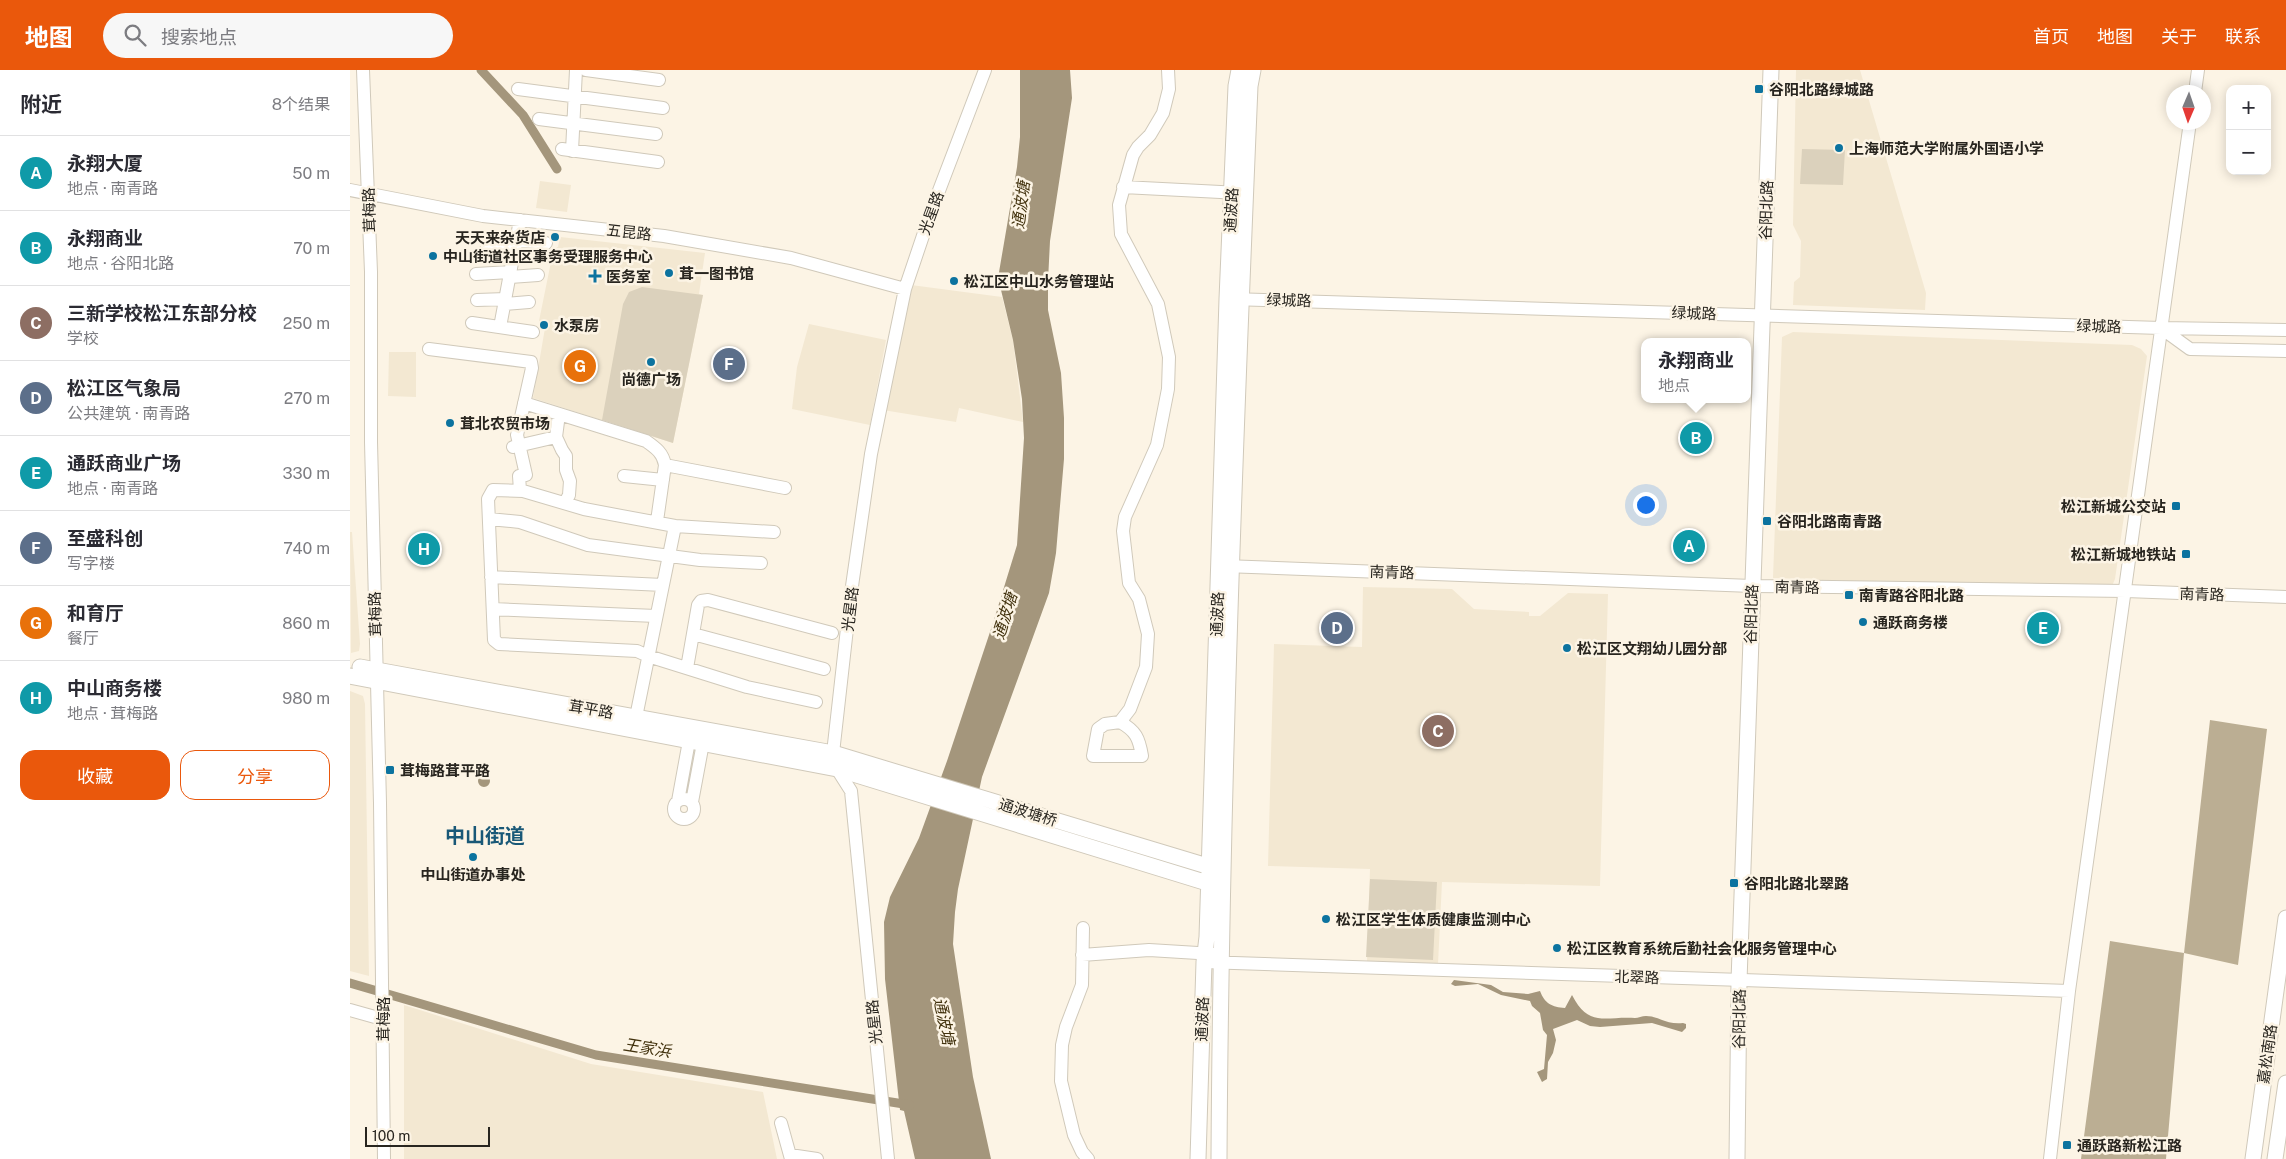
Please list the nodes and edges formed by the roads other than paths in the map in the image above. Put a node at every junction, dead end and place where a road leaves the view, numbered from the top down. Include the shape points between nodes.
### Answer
1 (362, 70) edge
2 (576, 70) edge
3 (586, 70) edge
4 (985, 70) edge
5 (1168, 70) edge
6 (1239, 70) edge
7 (1253, 70) edge
8 (1771, 70) edge
9 (2198, 70) edge
10 (659, 80) dead end
11 (2196, 85) edge
12 (518, 89) dead end
13 (575, 96) junction
14 (663, 108) dead end
15 (539, 119) dead end
16 (574, 125) junction
17 (2189, 130) edge
18 (656, 134) dead end
19 (658, 162) dead end
20 (1123, 188) junction
21 (350, 190) edge
22 (1239, 193) junction
23 (368, 194) junction
24 (520, 220) junction
25 (516, 242) junction
26 (546, 244) dead end
27 (485, 251) dead end
28 (476, 274) dead end
29 (510, 274) junction
30 (538, 275) dead end
31 (905, 288) junction
32 (1234, 299) junction
33 (477, 300) dead end
34 (505, 301) junction
35 (529, 302) dead end
36 (1762, 316) junction
37 (472, 323) dead end
38 (500, 327) junction
39 (2161, 328) junction
40 (2286, 330) edge
41 (533, 332) dead end
42 (429, 349) dead end
43 (2286, 351) edge
44 (524, 403) junction
45 (559, 414) junction
46 (556, 436) junction
47 (515, 447) junction
48 (664, 465) junction
49 (624, 476) dead end
50 (663, 480) junction
51 (785, 488) dead end
52 (520, 490) junction
53 (565, 503) junction
54 (489, 519) junction
55 (657, 521) junction
56 (675, 526) junction
57 (774, 532) dead end
58 (669, 556) junction
59 (761, 563) dead end
60 (1226, 566) junction
61 (491, 576) junction
62 (663, 585) junction
63 (1752, 586) junction
64 (2126, 592) junction
65 (2286, 597) edge
66 (493, 609) junction
67 (656, 616) junction
68 (832, 633) dead end
69 (693, 634) junction
70 (648, 656) junction
71 (350, 666) edge
72 (687, 668) junction
73 (824, 669) dead end
74 (377, 675) junction
75 (350, 676) edge
76 (816, 702) dead end
77 (636, 717) junction
78 (1120, 722) dead end
79 (696, 742) junction
80 (833, 753) junction
81 (837, 769) junction
82 (678, 801) junction
83 (692, 802) junction
84 (1216, 869) junction
85 (1216, 885) junction
86 (2286, 918) edge
87 (1083, 928) dead end
88 (1082, 955) junction
89 (1204, 958) junction
90 (1220, 958) junction
91 (1739, 981) junction
92 (2070, 991) junction
93 (350, 1010) edge
94 (382, 1013) junction
95 (2286, 1084) edge
96 (781, 1123) dead end
97 (790, 1157) edge
98 (384, 1159) edge
99 (817, 1159) edge
100 (888, 1159) edge
101 (1088, 1159) edge
102 (1198, 1159) edge
103 (1219, 1159) edge
104 (1737, 1159) edge
105 (2050, 1159) edge
106 (2252, 1159) edge
107 (2275, 1159) edge

1 - 23 street, 茸梅路
2 - 13 street
3 - 10 street
4 - 31 street, 光星路
5 - 20 street via 1169,89 1163,113 1150,136 1133,155
6 - 22 main road, 通波路 via 1236,86
7 - 22 main road, 通波路
8 - 36 main road, 谷阳北路
9 - 11 street
12 - 13 street
13 - 14 street
13 - 16 street
15 - 16 street
16 - 18 street
16 - 19 street via 567,150
17 - 39 street
20 - 22 street
20 - 78 street via 1119,204 1121,234 1158,304 1169,357 1167,398 1157,445 1125,518 1123,531 1129,582 1139,599 1148,634 1146,667 1130,709
21 - 23 street, 五昆路
22 - 32 main road, 通波路
23 - 24 street, 五昆路
23 - 74 street, 茸梅路 via 370,442
24 - 25 street
24 - 31 street, 五昆路 via 664,236 791,258
25 - 26 street
25 - 27 street via 494,245
25 - 29 street
28 - 29 street
29 - 30 street
29 - 34 street
31 - 80 street, 光星路 via 872,454 851,592
32 - 36 street, 绿城路
32 - 60 main road, 通波路
33 - 34 street
34 - 35 street
34 - 38 street
36 - 39 street, 绿城路
36 - 63 main road, 谷阳北路
37 - 38 street
38 - 41 street
39 - 40 street, 绿城路
39 - 43 street via 2190,349
39 - 64 street
42 - 44 street via 530,362 532,368
44 - 45 street
44 - 47 street
45 - 46 street
45 - 48 street via 646,442 660,452
46 - 47 street
46 - 53 street via 568,462 566,470 570,489
47 - 52 street via 526,475 519,476
48 - 50 street
48 - 51 street
49 - 50 street
50 - 55 street
52 - 53 street
52 - 54 street via 493,490 488,499
53 - 55 street via 584,510
54 - 58 street via 520,522 588,545
54 - 61 street
55 - 56 street
56 - 57 street
56 - 58 street
58 - 59 street
58 - 62 street
60 - 63 street, 南青路
60 - 84 main road, 通波路
61 - 62 street
61 - 66 street
62 - 67 street
63 - 64 street, 南青路
63 - 91 main road, 谷阳北路
64 - 65 street, 南青路
64 - 92 street
66 - 67 street
66 - 70 street via 496,643 637,650
67 - 70 street
68 - 69 street via 708,600 698,605
69 - 72 street
69 - 73 street
70 - 72 street
70 - 77 street
71 - 74 main road, 茸平路
72 - 76 street via 747,687
74 - 75 main road
74 - 77 main road, 茸平路
74 - 79 main road
74 - 94 street, 茸梅路
77 - 80 main road, 茸平路
79 - 81 main road
79 - 82 street
79 - 83 street
80 - 81 street, 光星路
80 - 84 main road, 通波塘桥
81 - 85 main road
81 - 100 street, 光星路 via 850,791
82 - 83 street
82 - 83 street via 674,810 683,819 694,812
84 - 85 main road, 通波路
85 - 89 main road, 通波路
85 - 90 main road, 通波路
86 - 106 main road, 嘉松南路
87 - 88 street
88 - 89 street, 北翠路 via 1149,950
88 - 101 street via 1082,985 1062,1045 1061,1081 1074,1134
89 - 90 street, 北翠路
89 - 102 main road, 通波路
90 - 91 street, 北翠路
90 - 103 main road, 通波路
91 - 92 street, 北翠路
91 - 104 main road, 谷阳北路
92 - 105 street
93 - 94 street
94 - 98 street, 茸梅路
95 - 107 main road, 嘉松南路
96 - 97 street
97 - 99 street

